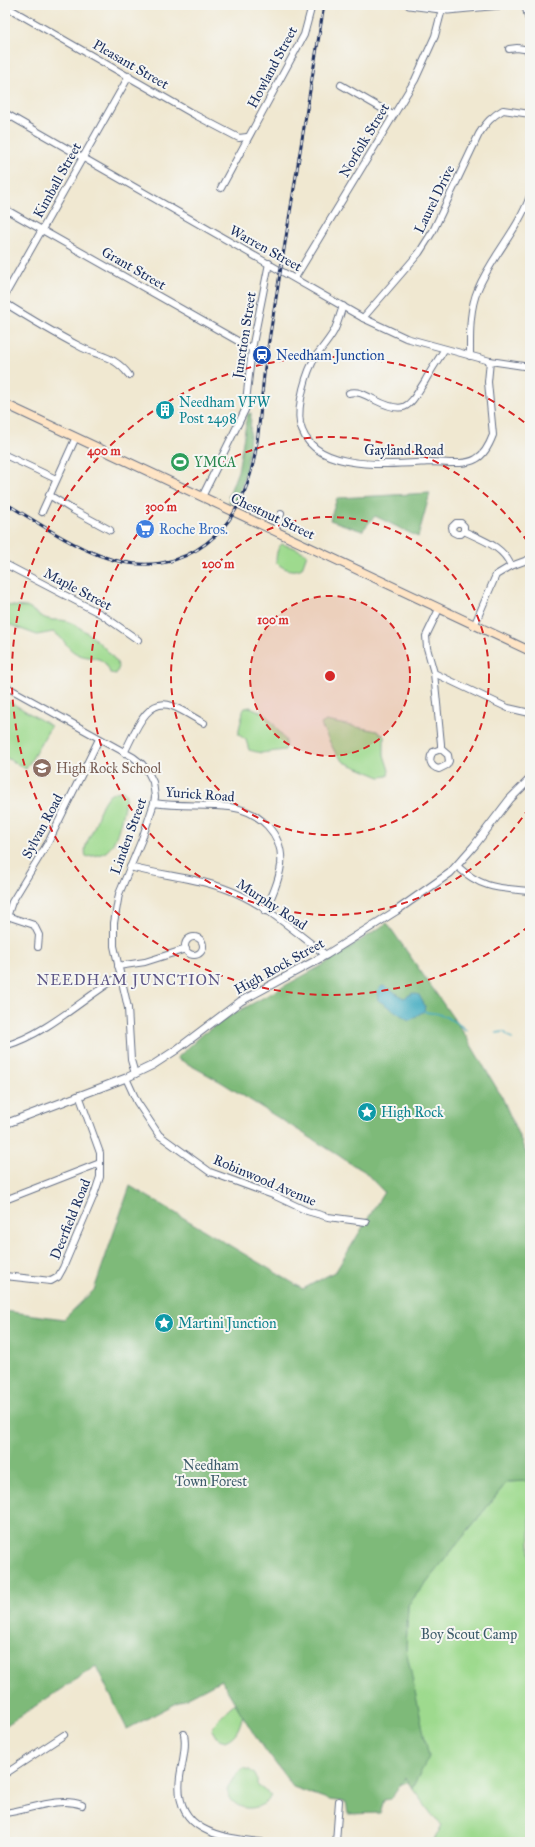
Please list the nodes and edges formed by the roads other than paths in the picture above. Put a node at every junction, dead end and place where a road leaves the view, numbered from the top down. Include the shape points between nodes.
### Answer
1 (312, 5) edge
2 (409, 5) edge
3 (500, 5) edge
4 (525, 5) edge
5 (5, 6) edge
6 (442, 10) junction
7 (530, 24) edge
8 (508, 49) dead end
9 (530, 49) edge
10 (129, 76) junction
11 (341, 85) dead end
12 (5, 112) edge
13 (530, 114) edge
14 (393, 115) junction
15 (247, 138) junction
16 (83, 158) junction
17 (221, 188) dead end
18 (530, 196) edge
19 (5, 209) edge
20 (43, 229) junction
21 (269, 263) junction
22 (295, 278) junction
23 (5, 295) edge
24 (5, 303) edge
25 (343, 306) junction
26 (363, 318) junction
27 (252, 348) junction
28 (444, 350) junction
29 (470, 356) junction
30 (490, 361) junction
31 (530, 367) edge
32 (129, 375) dead end
33 (349, 393) dead end
34 (5, 404) edge
35 (76, 437) junction
36 (5, 455) edge
37 (56, 479) junction
38 (49, 495) junction
39 (202, 497) junction
40 (42, 512) dead end
41 (281, 514) dead end
42 (110, 530) dead end
43 (464, 531) dead end
44 (275, 532) junction
45 (530, 559) edge
46 (5, 564) edge
47 (511, 566) junction
48 (439, 609) junction
49 (474, 626) junction
50 (138, 640) dead end
51 (530, 651) edge
52 (434, 673) junction
53 (5, 686) edge
54 (530, 713) edge
55 (204, 723) dead end
56 (99, 739) junction
57 (441, 749) dead end
58 (124, 753) junction
59 (530, 779) edge
60 (154, 803) junction
61 (457, 866) junction
62 (130, 867) junction
63 (530, 891) edge
64 (266, 911) junction
65 (6, 920) edge
66 (38, 948) dead end
67 (186, 949) dead end
68 (326, 955) junction
69 (118, 966) junction
70 (120, 976) junction
71 (5, 1046) edge
72 (135, 1074) junction
73 (126, 1078) junction
74 (79, 1095) junction
75 (5, 1124) edge
76 (100, 1163) junction
77 (5, 1200) edge
78 (366, 1222) dead end
79 (5, 1276) edge
80 (184, 1734) dead end
81 (64, 1735) dead end
82 (5, 1774) edge
83 (339, 1801) dead end
84 (82, 1806) dead end
85 (5, 1813) edge
86 (261, 1842) edge
87 (336, 1842) edge

1 - 15 street, Howland Street via 304,35
2 - 6 street
3 - 6 street
4 - 7 street
5 - 10 street, Pleasant Street
6 - 14 street, Norfolk Street via 429,52
8 - 9 street
10 - 15 street, Pleasant Street via 239,138
10 - 16 street, Kimball Street
11 - 14 street
12 - 16 street, Warren Street
13 - 26 street, Laurel Drive via 503,110 487,122 433,232 419,253
14 - 22 street, Norfolk Street
15 - 17 street, Howland Street
16 - 20 street, Kimball Street
16 - 21 street, Warren Street
18 - 29 street via 520,220 477,290 472,312
19 - 20 street, Grant Street
20 - 23 street, Kimball Street
20 - 27 street, Grant Street
21 - 22 street, Warren Street
21 - 27 street, Junction Street
22 - 25 street, Warren Street
24 - 32 street via 44,327 114,360
25 - 26 street, Warren Street
25 - 30 street, Gayland Road via 334,332 313,363 301,399 300,423 308,442 318,451 341,459 381,465 477,459 491,442 493,435 488,382
26 - 28 street, Warren Street via 397,335
27 - 39 street, Junction Street via 244,410
28 - 29 street, Warren Street
28 - 33 street via 417,396 403,408 389,406 360,393
29 - 30 street, Warren Street
30 - 31 street, Warren Street
34 - 35 main road, Chestnut Street
35 - 37 street
35 - 39 main road, Chestnut Street
36 - 37 street
37 - 38 street
38 - 40 street
38 - 42 street
39 - 44 main road, Chestnut Street
41 - 44 street
43 - 47 street via 500,549
44 - 48 main road, Chestnut Street
45 - 47 street
46 - 50 street, Maple Street via 101,614
47 - 49 street via 494,578
48 - 49 main road, Chestnut Street
48 - 52 street via 426,636
49 - 51 main road, Chestnut Street
52 - 54 street via 505,707
52 - 57 street
53 - 56 street, Linden Street
55 - 58 street via 171,706 155,705 148,710
56 - 58 street, Linden Street
56 - 65 street, Sylvan Road via 49,841 12,902
58 - 60 street, Linden Street via 139,762 148,772 153,782
59 - 61 street, High Rock Street via 510,799
60 - 62 street, Linden Street
60 - 64 street, Yurick Road via 232,807 253,813 264,821 276,836 281,862
61 - 63 street via 477,882
61 - 68 street, High Rock Street via 408,903
62 - 64 street, Murphy Road via 217,886 238,894
62 - 69 street, Linden Street via 119,894 114,916 113,935
64 - 68 street, Murphy Road
65 - 66 street via 34,925 39,935
67 - 69 street via 145,962
68 - 72 street, High Rock Street via 242,1001 176,1050
69 - 70 street, Linden Street
70 - 71 street via 50,1024 22,1040
70 - 72 street, Linden Street via 128,1008 131,1060
72 - 73 street, High Rock Street
73 - 74 street, High Rock Street
73 - 78 street, Robinwood Avenue via 137,1102 159,1135 210,1172 273,1195 307,1211 328,1217
74 - 75 street, High Rock Street
74 - 76 street, Deerfield Road via 100,1153
76 - 77 street
76 - 79 street, Deerfield Road via 100,1177 94,1195 58,1277 51,1281
80 - 86 street via 185,1746 179,1785 183,1807 193,1821 206,1831 238,1840
81 - 82 street
83 - 87 street
84 - 85 street via 74,1802 63,1802

